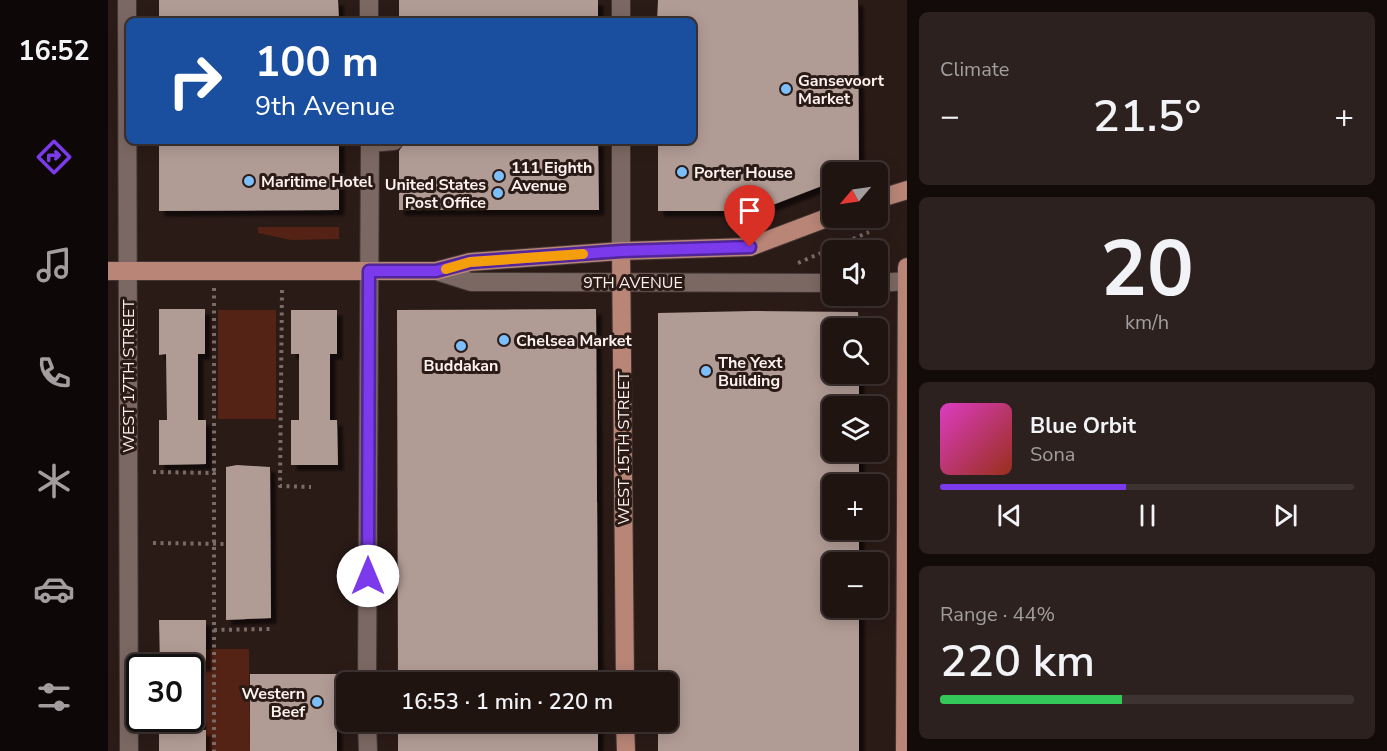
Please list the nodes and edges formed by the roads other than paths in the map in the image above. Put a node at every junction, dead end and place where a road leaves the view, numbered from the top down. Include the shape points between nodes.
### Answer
1 (127, 0) edge
2 (369, 0) edge
3 (621, 0) edge
4 (127, 18) edge
5 (369, 18) edge
6 (621, 18) edge
7 (127, 144) edge
8 (370, 144) edge
9 (621, 144) edge
10 (907, 190) edge
11 (888, 196) edge
12 (822, 220) edge
13 (621, 251) junction
14 (907, 267) edge
15 (108, 271) edge
16 (127, 271) junction
17 (369, 271) junction
18 (436, 271) junction
19 (622, 281) junction
20 (907, 281) edge
21 (888, 282) edge
22 (822, 283) edge
23 (367, 672) edge
24 (625, 672) edge
25 (367, 732) edge
26 (625, 732) edge
27 (129, 751) edge
28 (368, 751) edge
29 (626, 751) edge
30 (905, 751) edge

1 - 4 street, WEST 17TH STREET
2 - 5 street
3 - 6 street
7 - 16 street, WEST 17TH STREET
8 - 17 street
9 - 13 street, WEST 15TH STREET
10 - 11 main road
12 - 13 main road, 9TH AVENUE via 750,247
13 - 18 main road, 9TH AVENUE via 470,262
13 - 19 main road, WEST 15TH STREET
14 - 20 main road
15 - 16 main road, 9TH AVENUE
16 - 17 main road, 9TH AVENUE
16 - 27 street, WEST 17TH STREET
17 - 18 main road, 9TH AVENUE
17 - 23 street
18 - 19 street, 9TH AVENUE via 471,282
19 - 22 street, 9TH AVENUE
19 - 24 main road, WEST 15TH STREET
20 - 21 street
20 - 30 main road
25 - 28 street
26 - 29 main road

